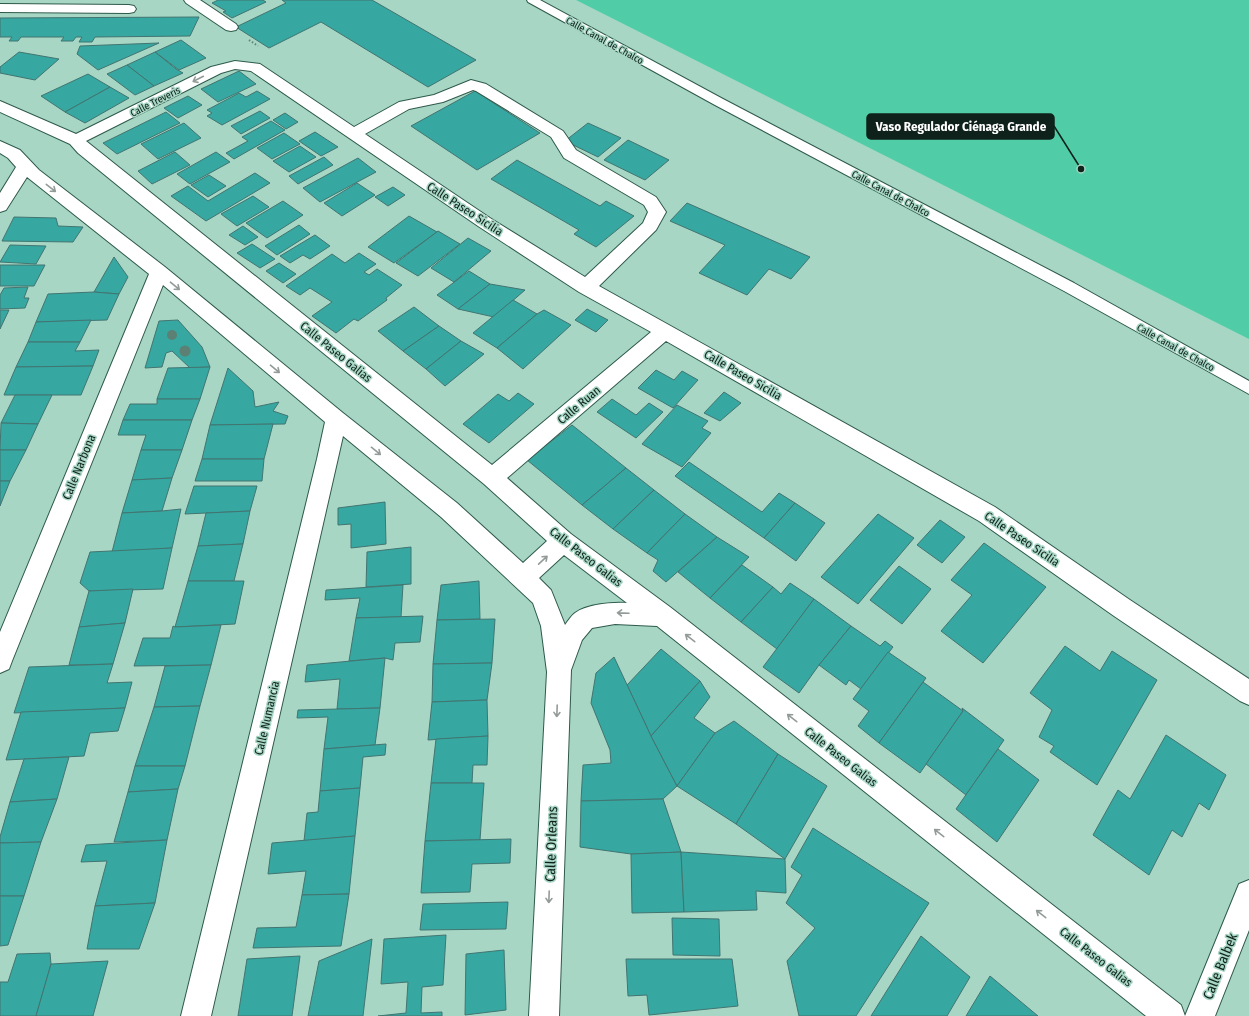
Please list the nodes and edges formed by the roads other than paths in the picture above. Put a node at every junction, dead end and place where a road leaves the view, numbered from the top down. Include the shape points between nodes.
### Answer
1 (63, 0) edge
2 (191, 0) edge
3 (532, 0) edge
4 (0, 8) edge
5 (77, 9) junction
6 (128, 10) dead end
7 (231, 27) dead end
8 (235, 65) joint
9 (0, 106) edge
10 (353, 134) junction
11 (76, 140) junction
12 (0, 146) edge
13 (25, 167) junction
14 (0, 206) edge
15 (159, 272) junction
16 (586, 287) junction
17 (666, 331) junction
18 (1249, 388) edge
19 (336, 419) junction
20 (492, 478) junction
21 (563, 541) junction
22 (523, 578) junction
23 (662, 615) junction
24 (0, 662) edge
25 (559, 672) junction
26 (1249, 693) edge
27 (1249, 894) edge
28 (196, 1016) edge
29 (544, 1016) edge
30 (1170, 1016) edge
31 (1200, 1016) edge

1 - 5 street
2 - 7 street
3 - 18 lane, Calle Canal de Chalco via 718,102 1069,287
4 - 5 street
5 - 6 street
8 - 10 street, Calle Paseo Sicilia via 255,67
8 -> 11 street, Calle Treveris via 216,70
9 - 11 street, Calle Paseo Galias
10 - 16 street, Calle Paseo Sicilia
10 - 16 street via 404,105 438,99 471,85 481,87 557,134 570,154 650,201 656,212 650,226
11 - 20 street, Calle Paseo Galias
12 - 13 street via 14,154
13 - 14 street
13 -> 15 street
15 -> 19 street
15 - 24 street, Calle Narbona
16 - 17 street, Calle Paseo Sicilia
17 - 20 street, Calle Ruan
17 - 26 street, Calle Paseo Sicilia via 987,514
19 -> 22 street via 449,510
19 - 28 street, Calle Numancia
20 - 21 street, Calle Paseo Galias
22 -> 21 street
21 - 23 street, Calle Paseo Galias
22 - 25 street via 543,597 553,626
23 -> 25 street via 615,613 584,620 572,634
30 -> 23 street, Calle Paseo Galias
25 -> 29 street, Calle Orleans
27 - 31 street, Calle Balbek

